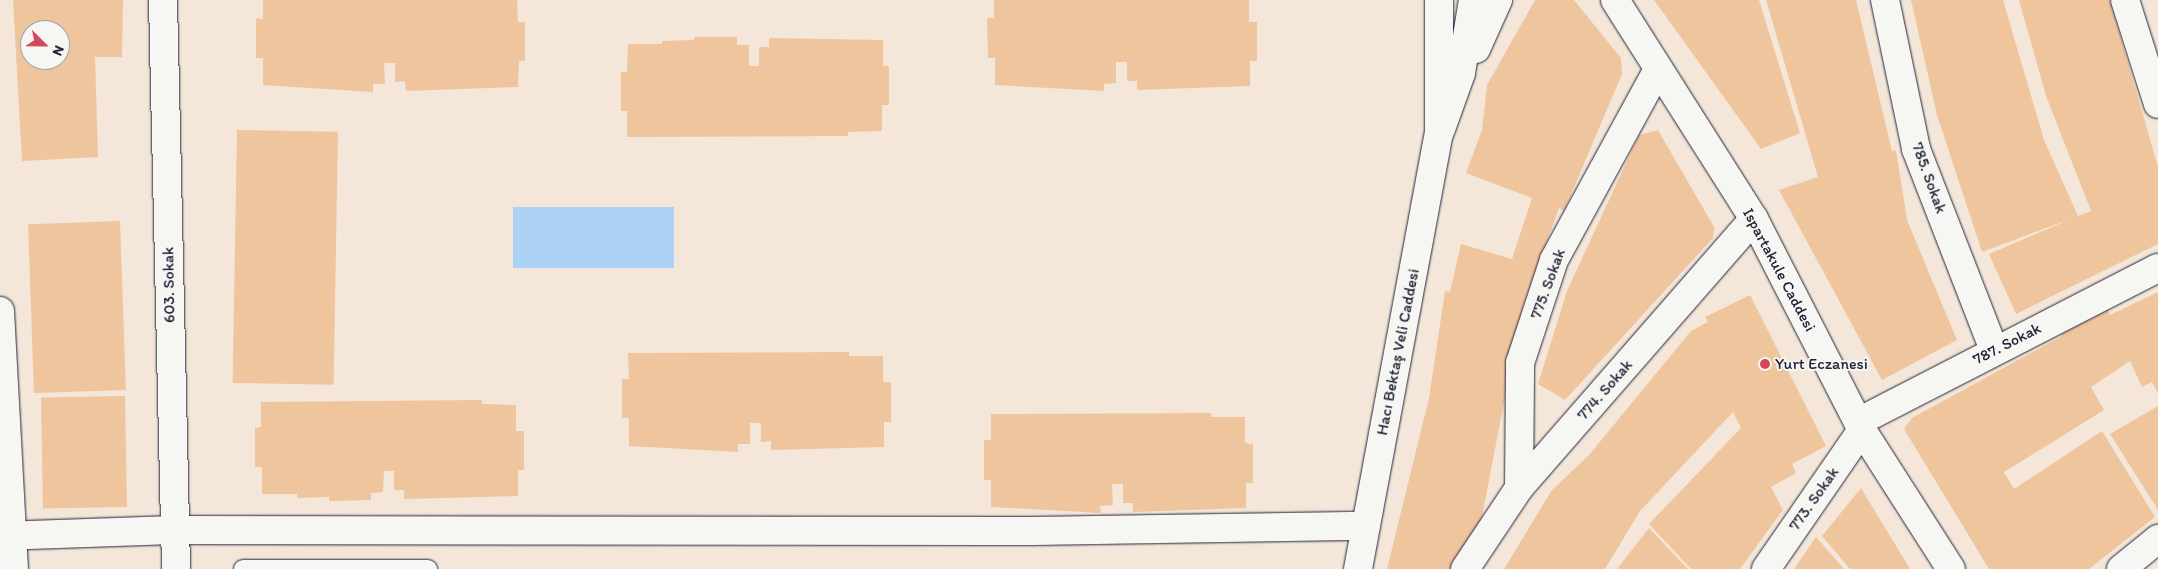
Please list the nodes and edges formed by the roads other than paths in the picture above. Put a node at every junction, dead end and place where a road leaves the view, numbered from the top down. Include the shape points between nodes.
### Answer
1 (163, 0) edge
2 (1438, 0) edge
3 (1473, 0) edge
4 (1498, 0) edge
5 (1615, 0) edge
6 (1885, 0) edge
7 (2125, 0) edge
8 (1657, 71) junction
9 (1461, 73) junction
10 (2158, 104) edge
11 (1439, 134) junction
12 (1754, 219) junction
13 (2158, 268) edge
14 (0, 311) edge
15 (1994, 350) junction
16 (1860, 426) junction
17 (1518, 488) junction
18 (1366, 526) junction
19 (174, 530) junction
20 (6, 536) edge
21 (2158, 538) edge
22 (14, 569) edge
23 (176, 569) edge
24 (243, 569) edge
25 (414, 569) edge
26 (428, 569) edge
27 (1358, 569) edge
28 (1465, 569) edge
29 (1766, 569) edge
30 (1951, 569) edge
31 (2121, 569) edge

1 - 19 street, 603. Sokak
2 - 11 street
3 - 9 street
4 - 9 street
5 - 8 street, Ispartakule Caddesi
6 - 15 street, 785. Sokak via 1916,148
7 - 10 street
8 - 12 street, Ispartakule Caddesi
8 - 17 street, 775. Sokak via 1554,260 1520,364
9 - 11 street
11 - 18 street, Hacı Bektaş Veli Caddesi
12 - 16 street, Ispartakule Caddesi
12 - 17 street, 774. Sokak
13 - 15 street, 787. Sokak
14 - 20 street
15 - 16 street, 787. Sokak
16 - 29 street, 773. Sokak
16 - 30 street, Ispartakule Caddesi
17 - 28 street, 774. Sokak
18 - 19 street via 1033,531
18 - 27 street, Hacı Bektaş Veli Caddesi
19 - 20 street
19 - 23 street, 603. Sokak
20 - 22 street
21 - 31 street
24 - 25 lane
25 - 26 lane

